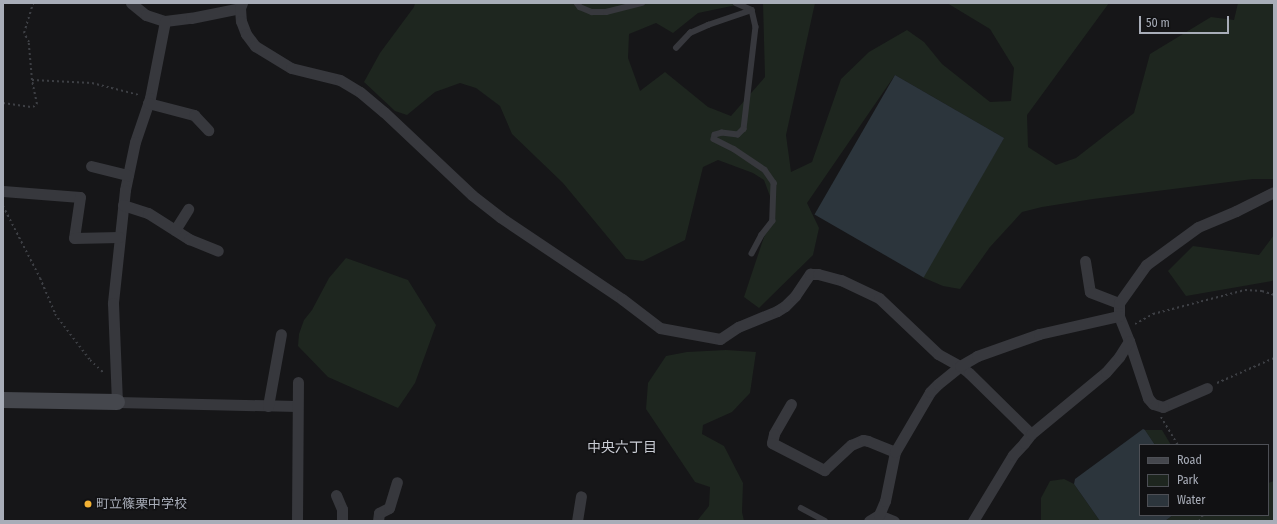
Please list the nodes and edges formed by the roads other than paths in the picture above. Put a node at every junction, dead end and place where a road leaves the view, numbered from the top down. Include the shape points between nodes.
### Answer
1 (131, 3) edge
2 (577, 3) edge
3 (642, 3) edge
4 (736, 3) edge
5 (241, 5) edge
6 (752, 10) junction
7 (165, 21) junction
8 (676, 48) dead end
9 (149, 101) junction
10 (208, 130) dead end
11 (91, 166) dead end
12 (128, 175) junction
13 (3, 191) edge
14 (1274, 192) edge
15 (123, 205) junction
16 (188, 209) dead end
17 (175, 230) junction
18 (119, 237) junction
19 (218, 251) dead end
20 (752, 254) dead end
21 (1085, 261) dead end
22 (1119, 303) junction
23 (1119, 316) junction
24 (281, 334) dead end
25 (1129, 341) junction
26 (960, 366) junction
27 (298, 382) dead end
28 (1207, 388) road end
29 (3, 400) edge
30 (117, 402) junction
31 (791, 404) dead end
32 (268, 406) junction
33 (297, 406) junction
34 (1031, 434) junction
35 (895, 452) junction
36 (397, 482) dead end
37 (336, 495) dead end
38 (581, 496) dead end
39 (802, 508) dead end
40 (879, 515) junction
41 (297, 521) edge
42 (342, 521) edge
43 (378, 521) edge
44 (577, 521) edge
45 (825, 521) edge
46 (869, 521) edge
47 (894, 521) edge
48 (973, 521) edge

1 - 7 street via 146,15
2 - 3 lane via 592,12 606,12
4 - 6 lane
5 - 7 street via 191,18
5 - 26 street via 246,34 255,46 291,68 340,80 360,92 472,195 660,328 720,339 738,327 777,312 795,296 810,274 818,274 841,280 879,298 938,354
6 - 8 lane via 690,33
6 - 20 lane via 756,27 744,129 738,135 722,133 715,135 714,139 765,170 774,183 773,221
7 - 9 street
9 - 10 street via 194,115
9 - 12 street via 135,142
11 - 12 street
12 - 15 street
13 - 18 street via 80,197 74,238
14 - 22 street via 1198,227 1146,265
15 - 17 street via 148,213
15 - 18 street
16 - 17 street
17 - 19 street
18 - 30 street via 113,303
21 - 22 street via 1090,292
22 - 23 street
23 - 25 street
23 - 26 street via 1039,334 977,356
24 - 32 street
25 - 28 street via 1148,398 1153,404 1163,406
25 - 34 street via 1120,357 1106,372
26 - 34 street
26 - 35 street via 930,392
27 - 33 street
29 - 30 street
30 - 32 street
31 - 35 street via 774,434 772,443 824,470 851,445 862,440
32 - 33 street
33 - 41 street
34 - 48 street via 1013,455
35 - 40 street via 885,501
36 - 43 street via 389,508 379,513
37 - 42 street via 342,509
38 - 44 street
39 - 45 lane
40 - 46 street
40 - 47 street

